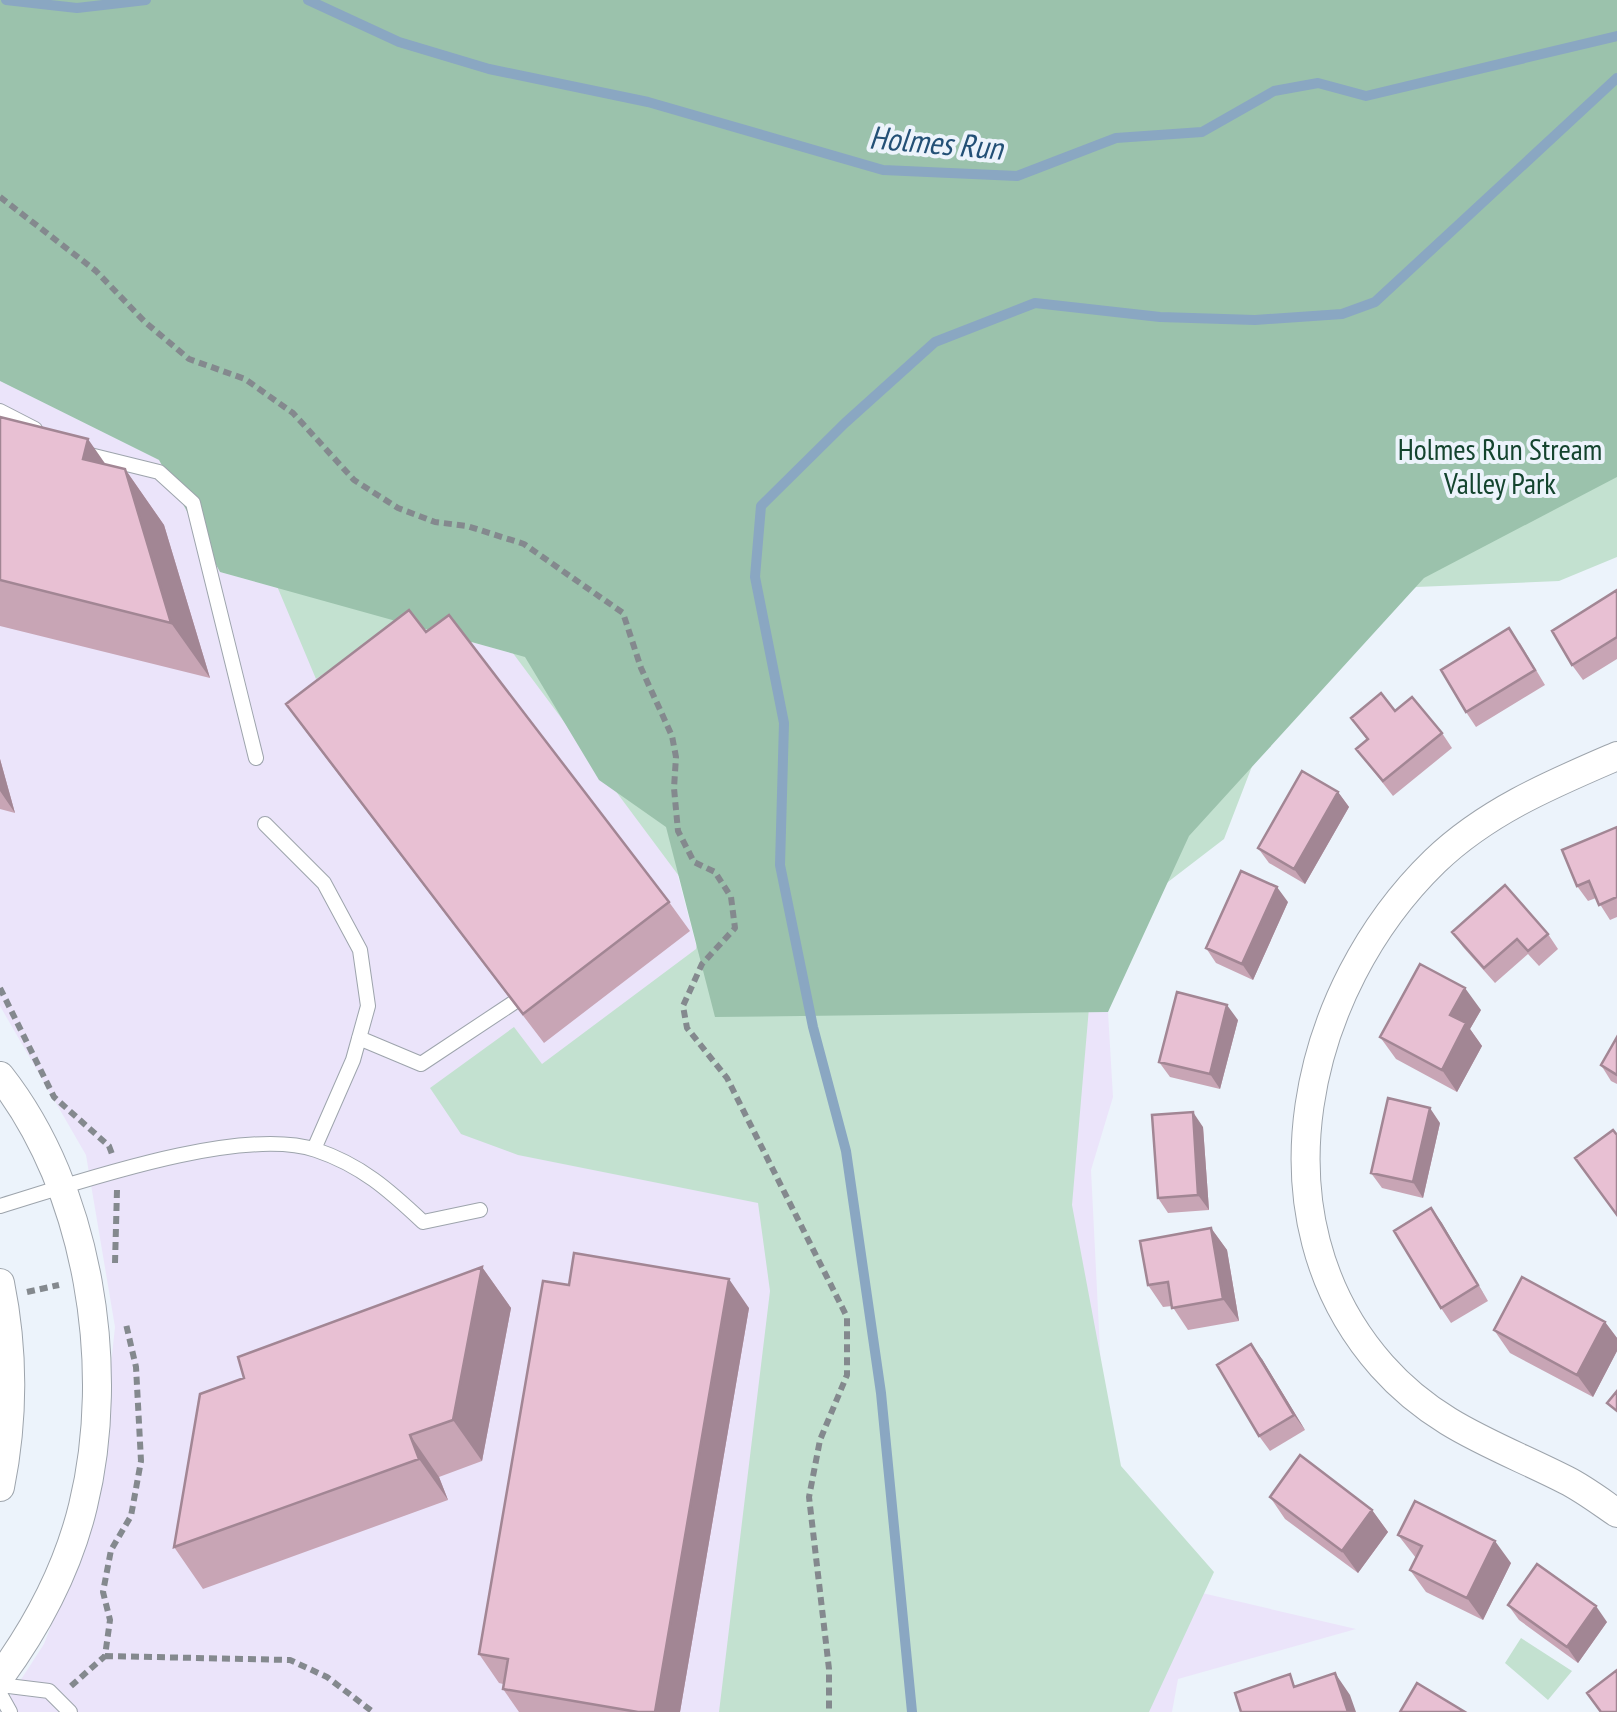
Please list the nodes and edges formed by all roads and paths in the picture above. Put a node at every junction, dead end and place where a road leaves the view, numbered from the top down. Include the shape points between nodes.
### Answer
1 (0, 197) edge
2 (0, 412) edge
3 (52, 437) edge
4 (69, 446) edge
5 (1617, 756) edge
6 (256, 758) dead end
7 (265, 824) dead end
8 (513, 1003) edge
9 (359, 1038) junction
10 (0, 1076) edge
11 (314, 1149) junction
12 (61, 1187) junction
13 (0, 1206) edge
14 (480, 1210) dead end
15 (0, 1282) edge
16 (0, 1486) edge
17 (1617, 1513) edge
18 (105, 1656) dead end
19 (0, 1676) edge
20 (0, 1685) edge
21 (0, 1694) edge
22 (10, 1712) edge
23 (70, 1712) edge
24 (373, 1712) edge
25 (828, 1712) edge

1 - 25 path via 96,271 189,359 246,379 292,412 354,480 435,522 524,544 623,613 672,736 678,831 694,862 715,872 731,897 735,928 702,964 683,1006 687,1028 726,1078 847,1317 847,1375 820,1440 809,1498
2 - 3 lane
4 - 6 lane via 158,472 192,503
5 - 17 street via 1525,796 1480,824 1397,902 1342,992 1322,1045 1304,1140 1316,1241 1330,1284 1380,1363 1478,1441 1570,1481
7 - 9 lane via 324,882 360,950 368,1006
8 - 9 lane via 421,1064
9 - 11 lane
10 - 12 street
11 - 12 lane via 243,1146 152,1160
11 - 14 lane via 376,1178 423,1222
12 - 13 lane
12 - 19 street via 94,1324 93,1451 65,1563
15 - 16 street via 12,1388
18 - 24 path via 290,1660
20 - 23 lane via 48,1691
21 - 22 lane

